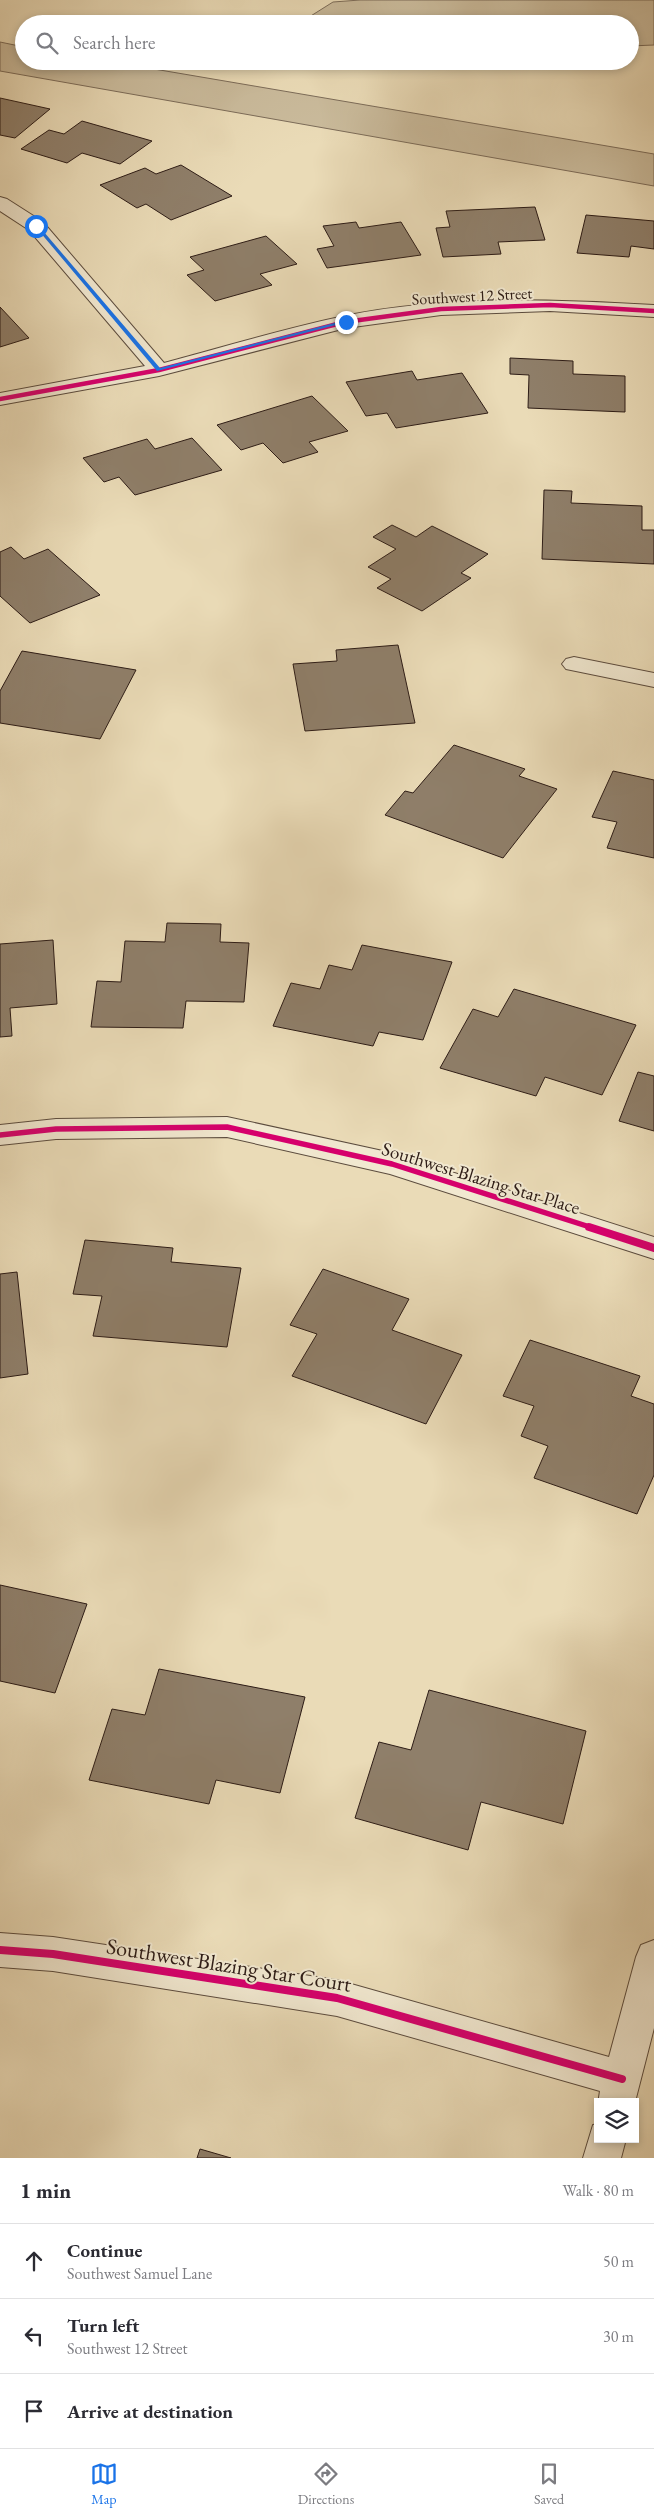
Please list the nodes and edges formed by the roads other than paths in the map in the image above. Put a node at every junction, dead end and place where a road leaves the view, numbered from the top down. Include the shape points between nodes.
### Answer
1 (0, 203) edge
2 (654, 311) edge
3 (159, 370) junction
4 (0, 399) edge
5 (574, 664) dead end
6 (654, 680) edge
7 (0, 1134) edge
8 (654, 1248) edge
9 (0, 1950) edge
10 (654, 1957) edge
11 (619, 2090) edge
12 (606, 2143) edge
13 (602, 2158) edge

1 - 3 street via 36,226
2 - 3 street, Southwest 12 Street via 550,305 441,309 346,322
3 - 4 street, Southwest 12 Street
5 - 6 street
7 - 8 street, Southwest Blazing Star Place via 56,1128 227,1127 392,1164
9 - 11 street, Southwest Blazing Star Court via 53,1954 337,1998
10 - 11 street
12 - 13 street

